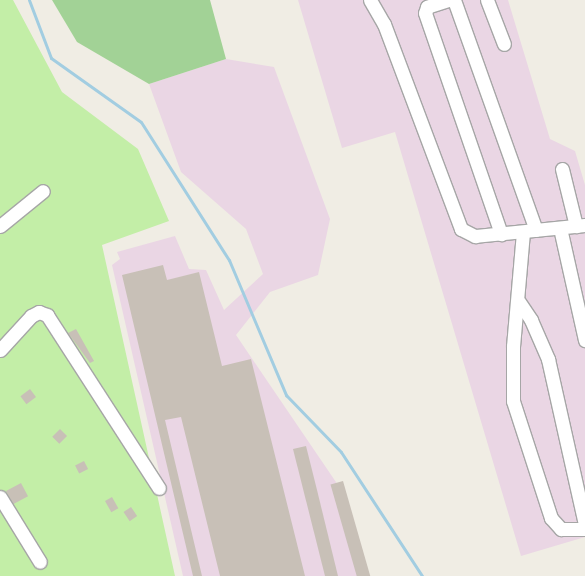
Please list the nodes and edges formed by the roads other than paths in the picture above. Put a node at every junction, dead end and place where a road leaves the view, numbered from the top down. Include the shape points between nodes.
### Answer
1 (370, 0) edge
2 (448, 0) edge
3 (454, 0) edge
4 (487, 0) edge
5 (504, 44) dead end
6 (562, 169) dead end
7 (43, 191) dead end
8 (0, 226) edge
9 (580, 226) edge
10 (560, 228) junction
11 (529, 231) junction
12 (501, 234) junction
13 (519, 302) junction
14 (585, 340) edge
15 (0, 350) edge
16 (159, 488) dead end
17 (0, 497) edge
18 (585, 524) edge
19 (585, 529) edge
20 (40, 562) dead end

1 - 12 lane via 384,24 461,229 475,236
2 - 12 lane via 427,7 425,13
3 - 11 lane
4 - 5 lane
6 - 9 lane
7 - 8 lane
9 - 10 lane
10 - 11 lane
10 - 14 lane
11 - 12 lane
11 - 13 lane
13 - 18 lane via 531,320 548,359
13 - 19 lane via 513,346 513,401 551,518 561,529
15 - 16 lane via 31,316 39,312 47,315
17 - 20 lane

